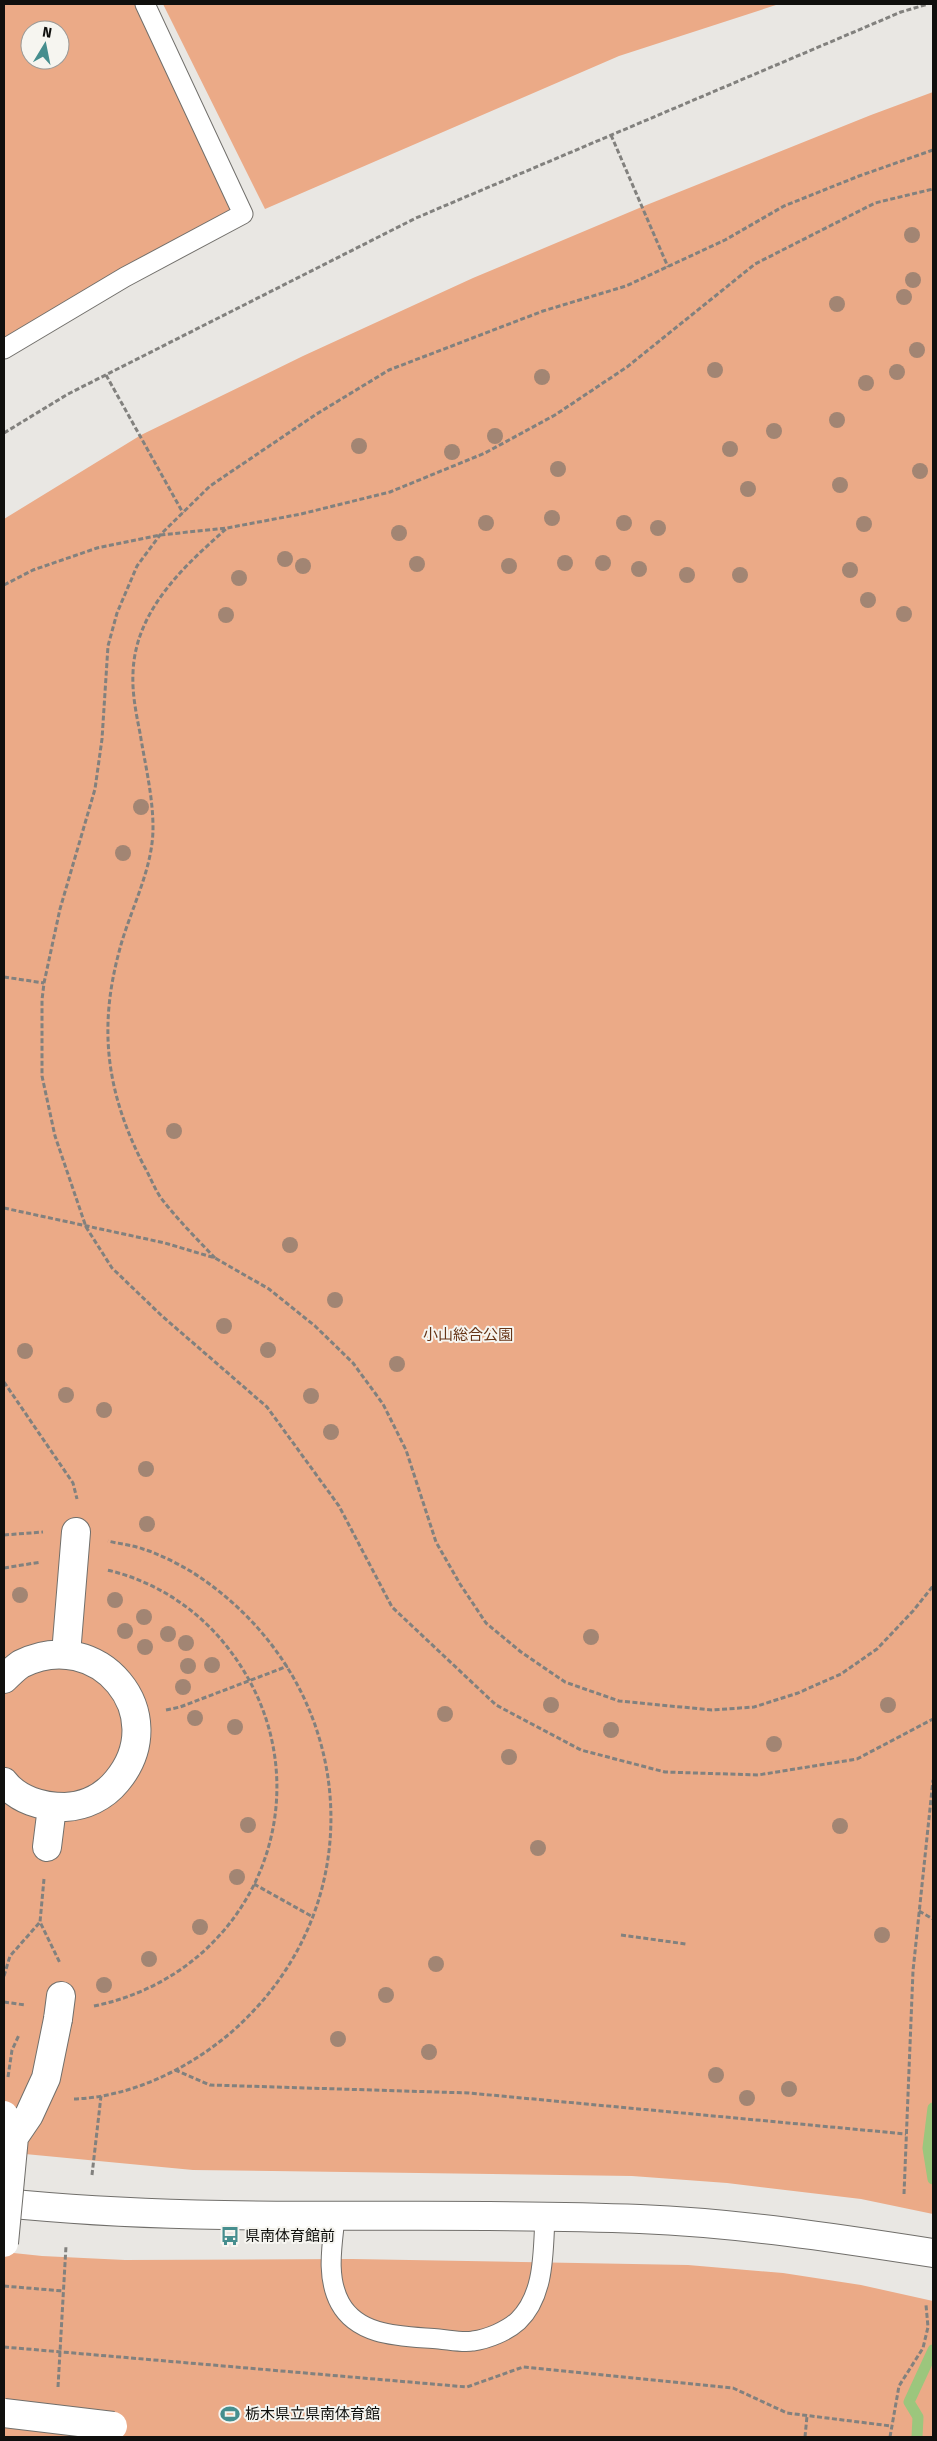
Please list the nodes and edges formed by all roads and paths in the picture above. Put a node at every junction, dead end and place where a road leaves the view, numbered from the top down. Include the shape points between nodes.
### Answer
1 (145, 4) edge
2 (928, 4) edge
3 (611, 135) junction
4 (933, 150) edge
5 (933, 189) edge
6 (668, 267) junction
7 (4, 349) edge
8 (106, 375) junction
9 (4, 433) edge
10 (183, 513) junction
11 (227, 528) junction
12 (160, 535) junction
13 (4, 585) edge
14 (4, 977) edge
15 (44, 983) junction
16 (4, 1208) edge
17 (86, 1227) junction
18 (215, 1258) junction
19 (4, 1382) edge
20 (76, 1532) junction
21 (4, 1535) edge
22 (73, 1563) junction
23 (933, 1586) edge
24 (66, 1654) junction
25 (288, 1666) junction
26 (4, 1679) edge
27 (250, 1680) junction
28 (135, 1717) junction
29 (933, 1719) edge
30 (933, 1780) edge
31 (4, 1782) edge
32 (52, 1807) junction
33 (47, 1847) joint
34 (254, 1884) junction
35 (919, 1911) junction
36 (313, 1917) junction
37 (933, 1919) edge
38 (40, 1922) junction
39 (621, 1935) dead end
40 (686, 1944) dead end
41 (4, 1976) edge
42 (4, 2002) edge
43 (59, 2008) junction
44 (19, 2034) dead end
45 (174, 2070) junction
46 (7, 2085) dead end
47 (101, 2096) junction
48 (71, 2099) dead end
49 (9, 2126) edge
50 (906, 2134) junction
51 (92, 2175) dead end
52 (904, 2194) dead end
53 (4, 2203) edge
54 (545, 2217) junction
55 (335, 2218) junction
56 (4, 2242) edge
57 (66, 2246) dead end
58 (933, 2253) edge
59 (4, 2286) edge
60 (63, 2291) junction
61 (926, 2305) dead end
62 (4, 2347) edge
63 (61, 2352) junction
64 (57, 2390) dead end
65 (4, 2413) edge
66 (807, 2416) junction
67 (113, 2426) dead end
68 (892, 2426) junction
69 (805, 2437) edge
70 (890, 2437) edge

1 - 7 lane via 243,214 126,277
2 - 3 path via 901,12
3 - 6 path via 648,214
3 - 8 path via 416,218
4 - 6 path via 784,206 725,240
5 - 11 path via 874,203 755,264 627,367 555,416 485,454 390,492
6 - 10 path via 626,286 543,311 389,370 210,486
8 - 9 path
8 - 10 path
10 - 12 path
11 - 12 path
11 - 18 path via 191,560 160,596 136,646 133,673 135,703 150,785 153,829 149,856 119,952 108,1002 108,1050 119,1108 138,1154 161,1197
12 - 13 path via 97,548 33,570
12 - 15 path via 137,566 117,613 108,646 102,740 95,789 60,909
14 - 15 path
15 - 17 path via 42,1076 55,1136
16 - 17 path
17 - 18 path via 165,1243
17 - 29 path via 112,1268 267,1408 339,1506 392,1607 496,1706 581,1750 665,1772 749,1775 857,1759
18 - 23 path via 269,1289 315,1326 353,1363 383,1404 406,1450 436,1542 460,1584 486,1623 565,1682 619,1701 712,1710 754,1707 842,1674 877,1648
19 - 20 path via 73,1483 78,1507
20 - 21 path
20 - 22 street
20 - 25 path via 144,1549 200,1577 249,1616
22 - 24 street
22 - 27 path via 130,1575 175,1598 214,1630 246,1670
24 - 26 street via 20,1665
24 - 28 street via 88,1659 107,1670 122,1686 133,1705
25 - 27 path
25 - 36 path via 315,1721 330,1783 330,1845
27 - 28 path via 180,1707
27 - 34 path via 266,1716 277,1765 276,1815 264,1864
28 - 32 street via 135,1749 127,1770 113,1786 95,1800 74,1807
30 - 35 path
31 - 32 street via 29,1801
32 - 33 street
33 - 38 path
34 - 36 path
34 - 43 path via 241,1909 209,1948 169,1978 122,1999 72,2009
35 - 37 path
35 - 50 path via 912,1971
36 - 45 path via 291,1963 253,2013 206,2053
38 - 41 path via 10,1956
38 - 43 path via 60,1962
39 - 40 path
42 - 43 path
43 - 49 street, bridge via 46,2078 29,2115
44 - 46 path via 12,2050
45 - 47 path via 150,2082
45 - 50 path via 210,2085 469,2093
47 - 48 path
47 - 51 path
49 - 56 street, bridge
50 - 52 path
53 - 55 street via 79,2211
54 - 55 street
54 - 55 lane via 543,2262 533,2300 517,2321 495,2335 472,2342 383,2334 352,2317 341,2304 331,2282
54 - 58 street via 733,2225
57 - 60 path
59 - 60 path
60 - 63 path
61 - 68 path via 928,2327 922,2348 899,2386
62 - 63 path
63 - 64 path
63 - 66 path via 467,2387 522,2367 734,2388 787,2413
65 - 67 street, bridge
66 - 68 path
66 - 69 path
68 - 70 path

